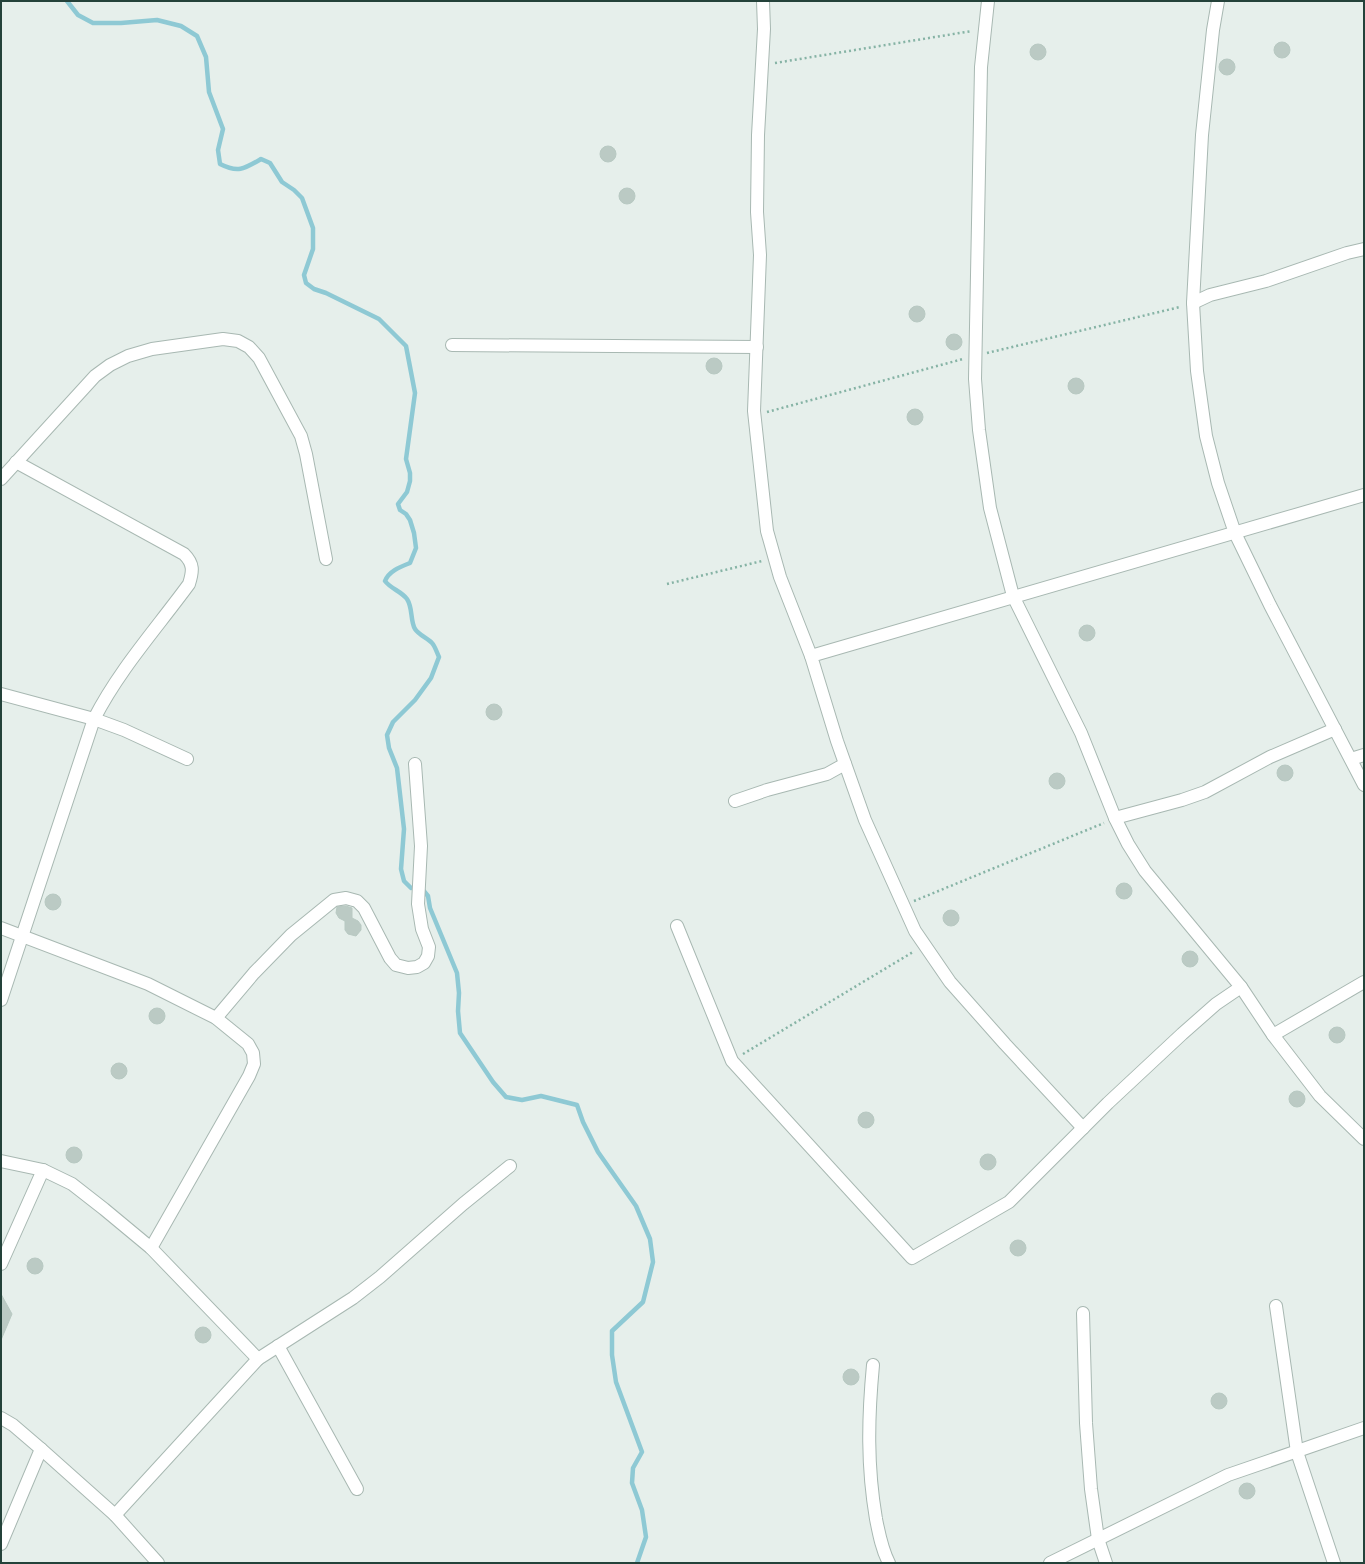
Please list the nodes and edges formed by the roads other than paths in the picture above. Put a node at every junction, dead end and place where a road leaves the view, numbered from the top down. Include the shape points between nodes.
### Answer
1 (763, 1) edge
2 (988, 1) edge
3 (1218, 1) edge
4 (1364, 248) edge
5 (1193, 304) junction
6 (452, 345) dead end
7 (757, 347) junction
8 (16, 462) junction
9 (1, 479) edge
10 (1364, 495) edge
11 (1235, 533) junction
12 (326, 559) dead end
13 (1013, 596) junction
14 (811, 656) junction
15 (1, 694) edge
16 (94, 719) junction
17 (1335, 729) junction
18 (1364, 755) edge
19 (187, 759) dead end
20 (1351, 759) junction
21 (415, 764) dead end
22 (845, 764) junction
23 (1364, 785) edge
24 (735, 801) dead end
25 (1115, 818) junction
26 (677, 926) dead end
27 (1, 928) edge
28 (23, 936) junction
29 (1364, 982) edge
30 (1241, 987) junction
31 (1, 1000) edge
32 (216, 1018) junction
33 (1273, 1035) junction
34 (1083, 1128) junction
35 (1364, 1139) edge
36 (1, 1161) edge
37 (510, 1166) dead end
38 (42, 1170) junction
39 (151, 1248) junction
40 (1, 1264) edge
41 (1276, 1306) dead end
42 (1083, 1313) dead end
43 (278, 1346) junction
44 (258, 1359) junction
45 (873, 1365) dead end
46 (1, 1418) edge
47 (1364, 1428) edge
48 (41, 1448) junction
49 (1297, 1452) junction
50 (357, 1489) dead end
51 (115, 1515) junction
52 (1098, 1539) junction
53 (1, 1544) edge
54 (158, 1563) edge
55 (889, 1563) edge
56 (1050, 1563) edge
57 (1106, 1563) edge
58 (1334, 1563) edge

1 - 7 street via 764,29 758,135 757,212 760,255
2 - 13 street via 981,67 974,379 990,508
3 - 5 street via 1202,135
4 - 5 street via 1266,281 1210,295
5 - 11 street via 1197,370 1206,436
6 - 7 street
7 - 14 street via 754,411 767,531 780,577
8 - 9 street
8 - 12 street via 95,376 110,365 128,356 152,349 223,339 238,341 249,347 259,358 301,436
8 - 16 street via 184,554 190,560 193,570 189,584 128,664
10 - 11 street
11 - 13 street
11 - 17 street
13 - 14 street
13 - 25 street via 1081,733
14 - 22 street
15 - 16 street
16 - 19 street
16 - 28 street
17 - 20 street
17 - 25 street via 1270,757 1205,792
18 - 20 street
20 - 23 street
21 - 32 street via 421,846 418,904 422,929 429,947 424,963 408,968 396,965 364,908 357,901 346,898 334,900 292,935 254,972
22 - 24 street via 827,774
22 - 34 street via 864,820 915,931 924,945 950,982
25 - 30 street via 1145,870
26 - 34 street via 732,1061 912,1258 1009,1202
27 - 28 street
28 - 31 street
28 - 32 street via 148,984
29 - 33 street
30 - 33 street
30 - 34 street via 1216,1004 1182,1034
32 - 39 street via 248,1044 253,1053 254,1064
33 - 35 street via 1320,1096
36 - 38 street
37 - 43 street via 353,1298
38 - 39 street via 72,1184
38 - 40 street
39 - 44 street
41 - 49 street
42 - 52 street via 1086,1423
43 - 44 street
43 - 50 street
44 - 51 street
45 - 55 street via 869,1409 869,1458 879,1535
46 - 48 street
47 - 49 street
48 - 51 street
48 - 53 street
49 - 52 street via 1228,1476
49 - 58 street
51 - 54 street
52 - 56 street
52 - 57 street

